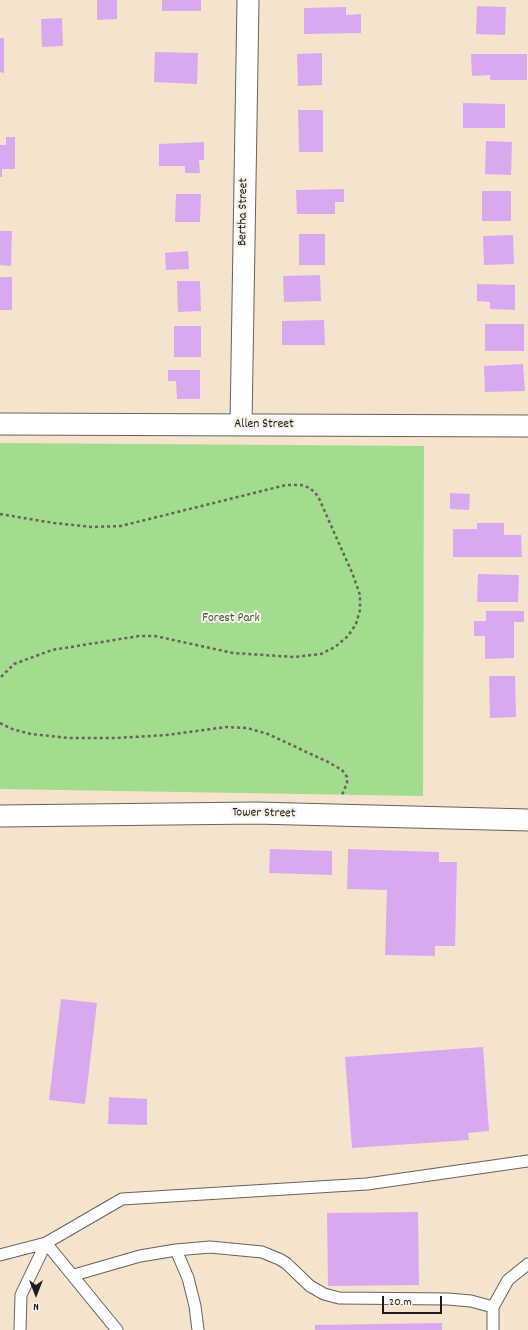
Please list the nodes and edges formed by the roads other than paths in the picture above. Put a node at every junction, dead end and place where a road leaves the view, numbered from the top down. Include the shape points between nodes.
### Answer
1 (248, 0) edge
2 (0, 424) edge
3 (241, 424) junction
4 (528, 426) edge
5 (0, 816) edge
6 (528, 820) edge
7 (528, 1161) edge
8 (46, 1243) junction
9 (176, 1250) junction
10 (0, 1255) edge
11 (528, 1264) edge
12 (74, 1275) junction
13 (493, 1307) junction
14 (20, 1330) edge
15 (117, 1330) edge
16 (198, 1330) edge
17 (493, 1330) edge

1 - 3 street, Bertha Street
2 - 3 street, Allen Street
3 - 4 street, Allen Street
5 - 6 street, Tower Street via 256,813
7 - 8 lane via 367,1184 122,1199
8 - 10 lane
8 - 12 lane
8 - 14 lane via 21,1295
9 - 12 lane via 140,1256
9 - 13 lane via 210,1247 262,1252 279,1258 310,1286 324,1294 339,1298 448,1299
9 - 16 lane via 188,1278
11 - 13 lane via 508,1280
12 - 15 lane
13 - 17 lane

